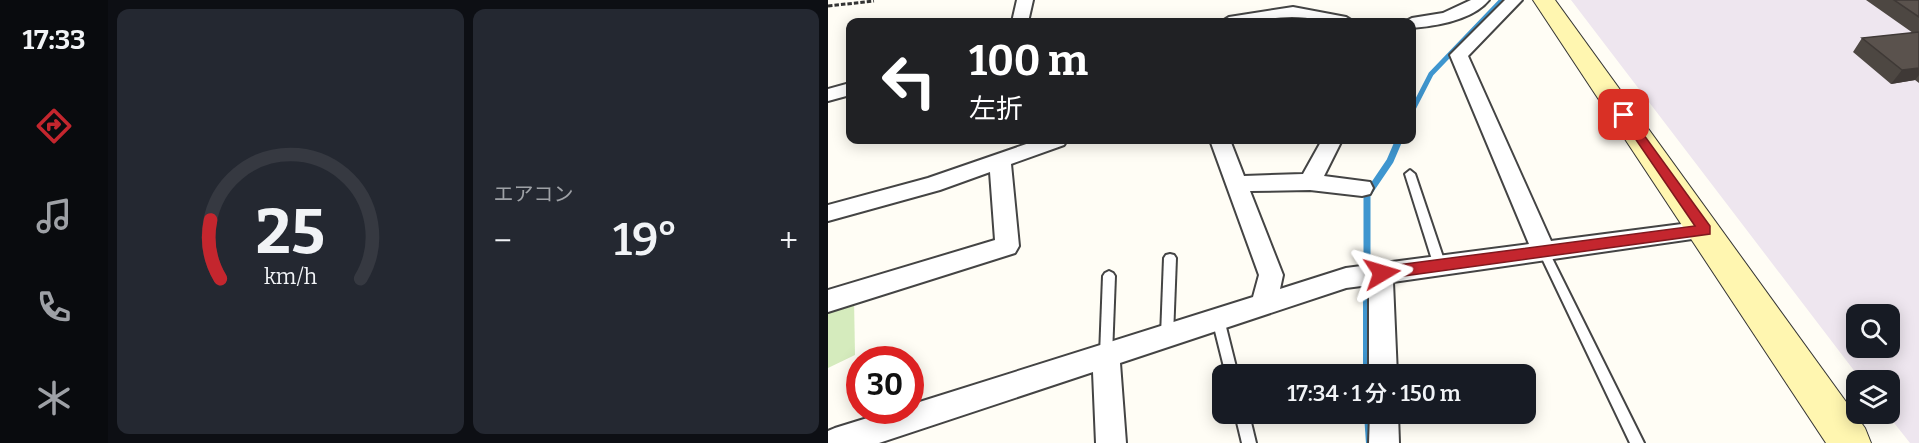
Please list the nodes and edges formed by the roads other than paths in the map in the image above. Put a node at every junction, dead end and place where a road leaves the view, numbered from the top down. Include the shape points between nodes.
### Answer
1 (1025, 0) edge
2 (1481, 0) edge
3 (1514, 0) edge
4 (1544, 0) edge
5 (1290, 6) edge
6 (1021, 18) edge
7 (1257, 18) edge
8 (1332, 18) edge
9 (1416, 23) edge
10 (846, 90) edge
11 (828, 95) edge
12 (1047, 144) edge
13 (1222, 144) edge
14 (1330, 144) edge
15 (1000, 162) junction
16 (1410, 174) dead end
17 (1310, 182) junction
18 (1239, 184) junction
19 (1362, 188) dead end
20 (828, 213) edge
21 (1705, 230) junction
22 (1544, 252) junction
23 (1170, 258) dead end
24 (1440, 266) junction
25 (1382, 273) junction
26 (1109, 276) dead end
27 (828, 301) edge
28 (1264, 304) junction
29 (1218, 319) junction
30 (1167, 336) junction
31 (1106, 356) junction
32 (1229, 364) edge
33 (1383, 364) edge
34 (1244, 424) edge
35 (1384, 424) edge
36 (835, 443) edge
37 (1111, 443) edge
38 (1249, 443) edge
39 (1384, 443) edge
40 (1637, 443) edge
41 (1850, 443) edge

1 - 6 street
2 - 9 street via 1475,6
3 - 22 street via 1459,56
4 - 21 street
5 - 7 street
5 - 8 street
10 - 11 street
12 - 15 street
13 - 18 street
14 - 17 street
15 - 20 street
15 - 27 street via 1007,246
16 - 24 lane
17 - 18 street
17 - 19 street
18 - 28 street via 1271,275
21 - 22 street
21 - 41 street
22 - 24 street
22 - 40 lane
23 - 30 lane
24 - 25 street
25 - 28 street via 1346,278
25 - 33 street
26 - 31 lane
28 - 29 street
29 - 30 street
29 - 32 lane
30 - 31 street
31 - 36 street
31 - 37 street
34 - 38 lane
35 - 39 street

